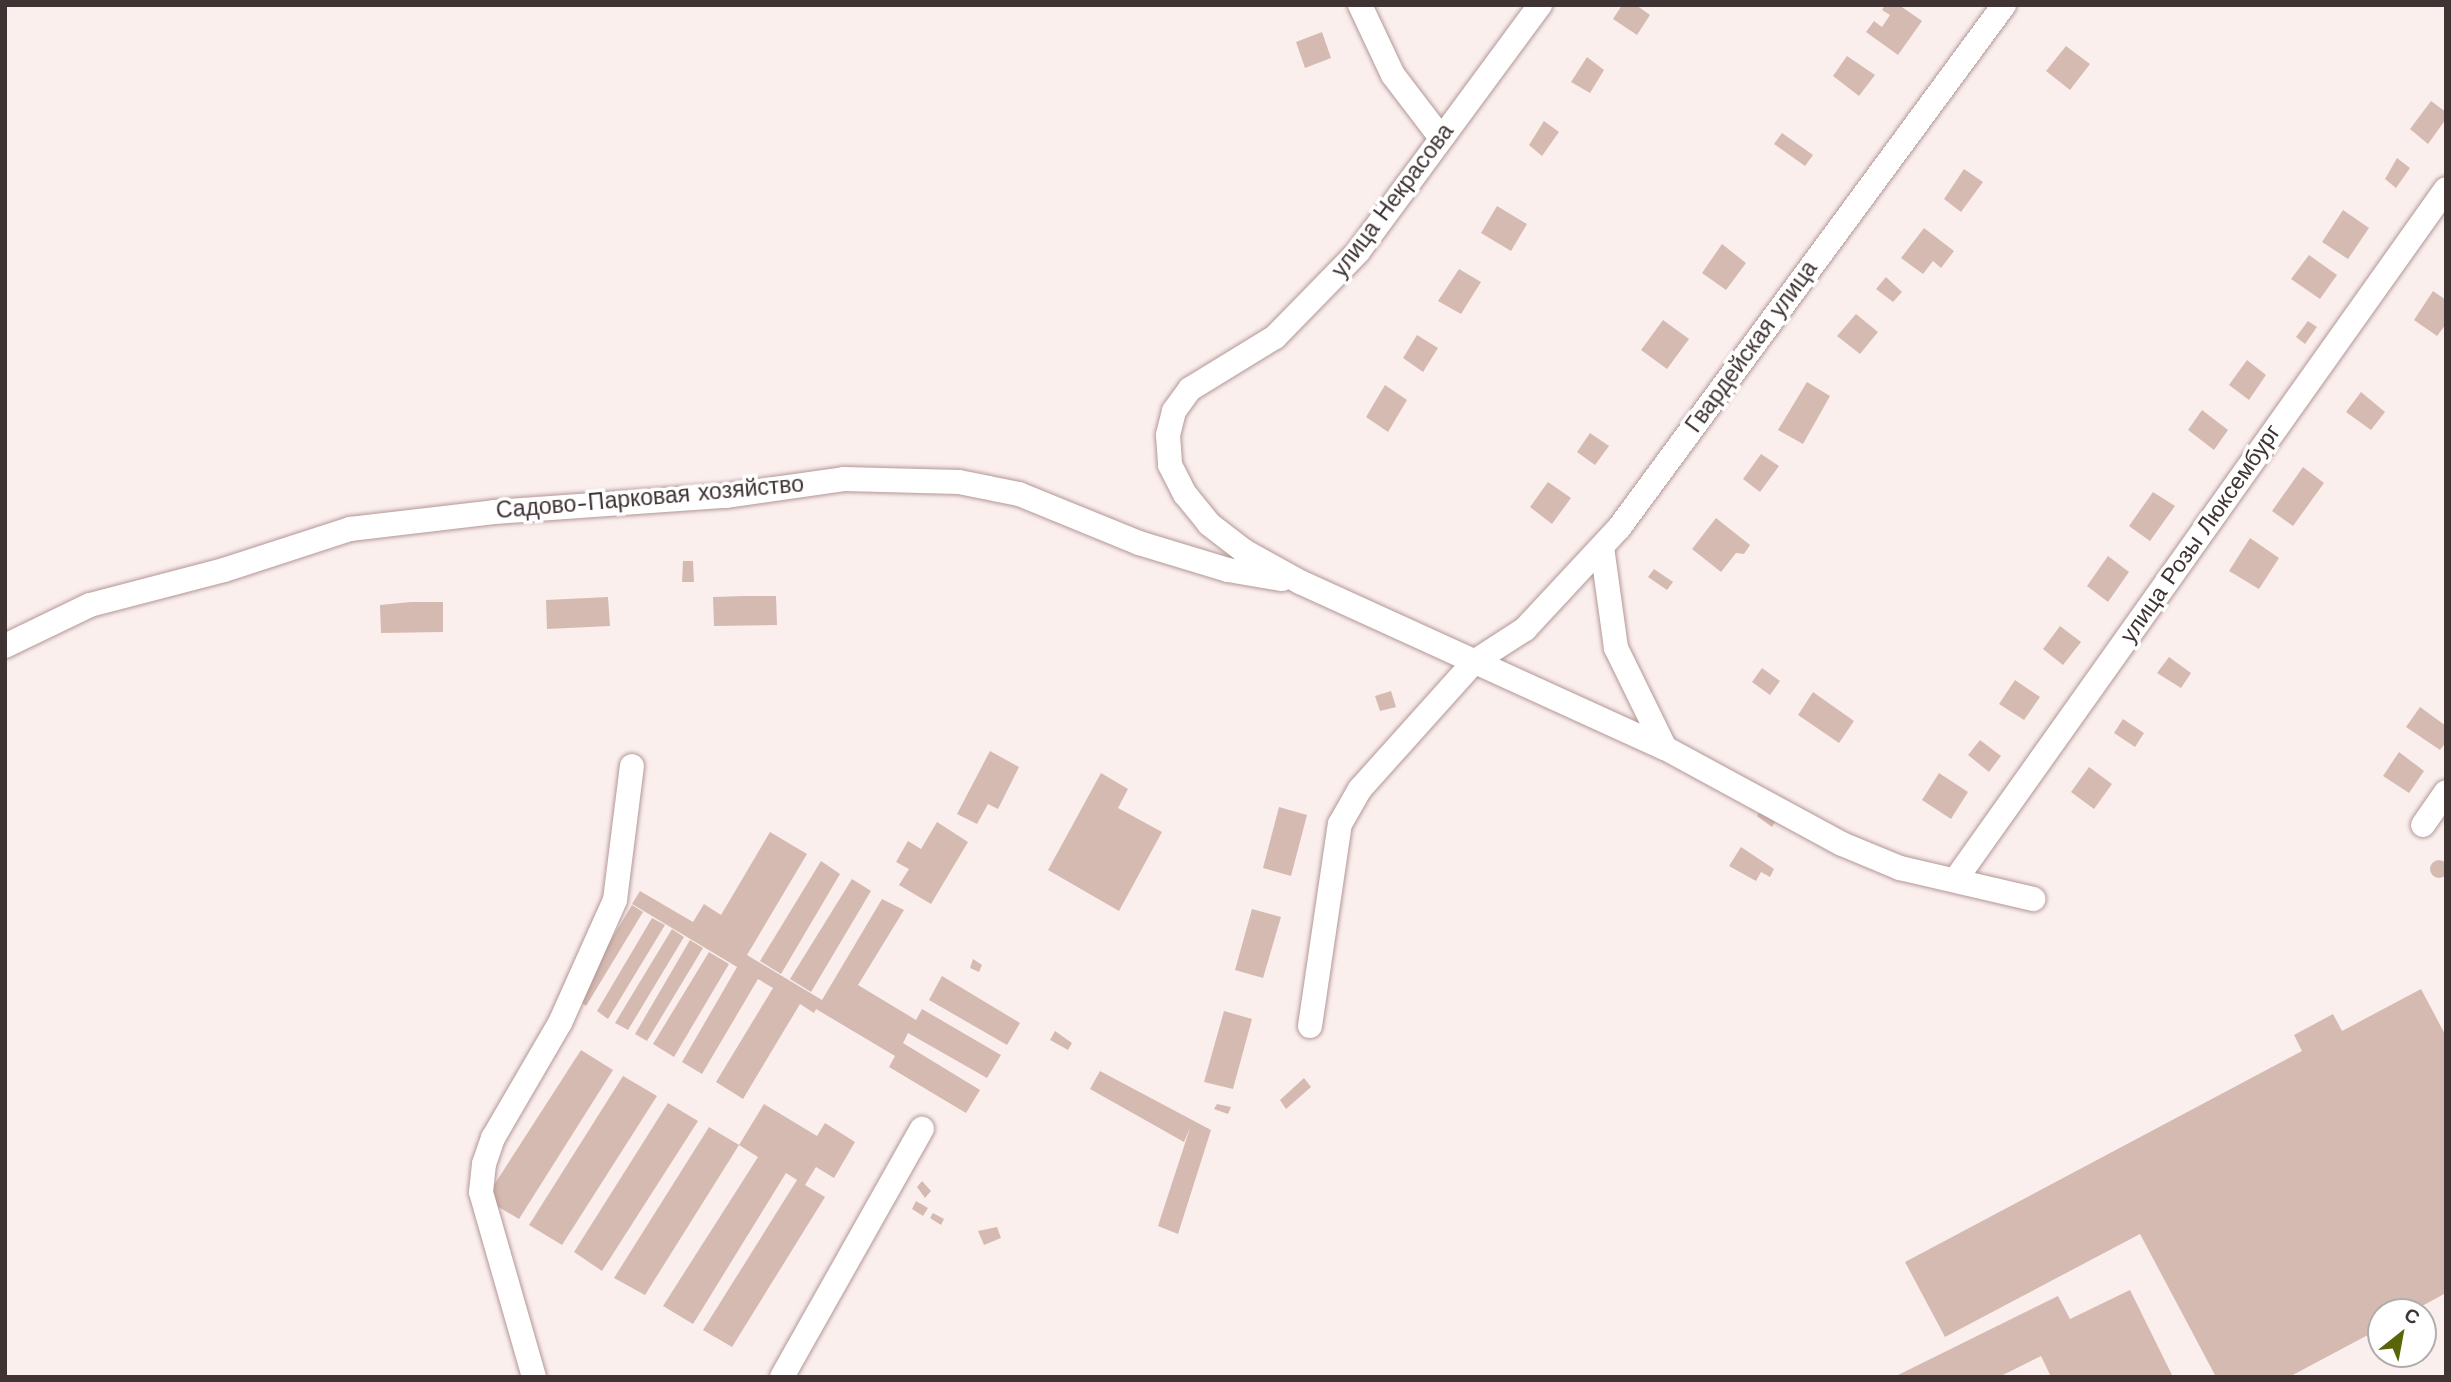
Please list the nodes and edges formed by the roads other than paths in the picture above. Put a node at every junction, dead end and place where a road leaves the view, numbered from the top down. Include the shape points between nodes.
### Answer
1 (1360, 5) edge
2 (1540, 5) edge
3 (2004, 5) edge
4 (1441, 138) junction
5 (2446, 189) edge
6 (1602, 547) junction
7 (1300, 582) junction
8 (5, 646) edge
9 (1474, 662) junction
10 (1665, 748) junction
11 (632, 766) dead end
12 (2446, 792) edge
13 (2423, 825) dead end
14 (1956, 879) junction
15 (2033, 900) dead end
16 (1310, 1026) dead end
17 (922, 1129) dead end
18 (534, 1377) edge
19 (782, 1377) edge

1 - 4 street via 1393,75
2 - 4 street, улица Некрасова
3 - 6 street, Гвардейская улица
4 - 7 street, улица Некрасова via 1358,252 1327,286 1275,337 1190,388 1174,411 1168,435 1170,464 1209,524 1244,551
5 - 14 street, улица Розы Люксембург
6 - 9 street, Гвардейская улица via 1525,629
6 - 10 street via 1616,648
7 - 8 street, Садово-Парковая хозяйство via 1228,570 1139,543 1019,494 958,482 844,479 725,496 494,512 350,529 224,570 90,606
7 - 9 street
9 - 10 street
9 - 16 street, Гвардейская улица via 1360,789 1340,824
10 - 14 street via 1843,844 1900,868
11 - 18 street via 614,900 560,1023 493,1138 484,1164 481,1192
12 - 13 street
14 - 15 street
17 - 19 street

